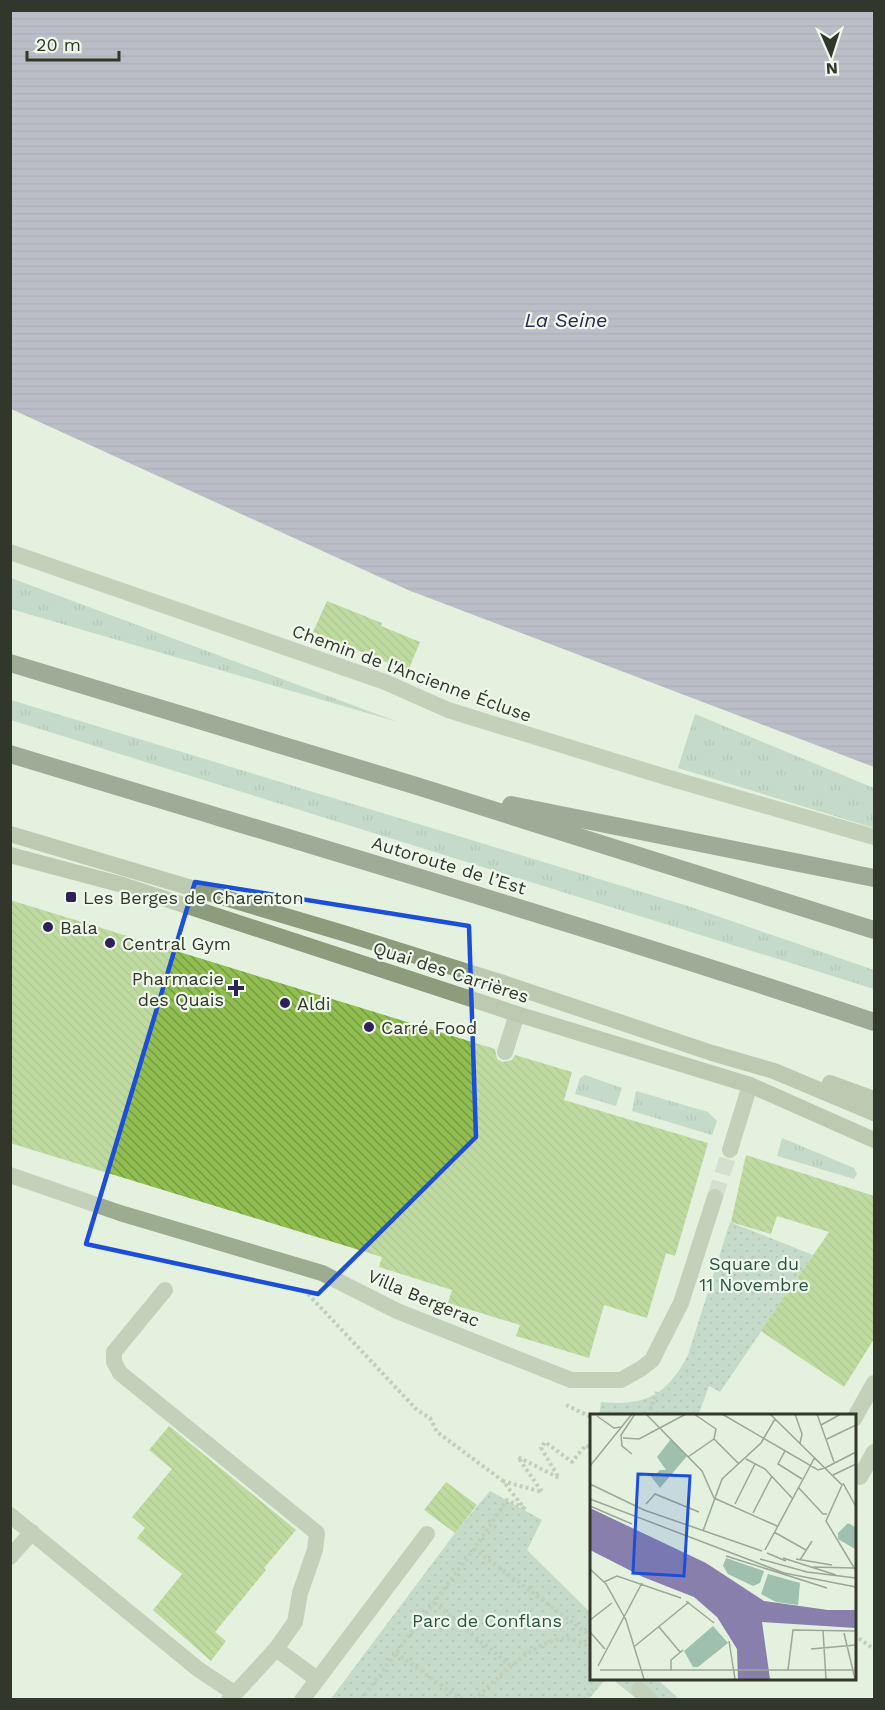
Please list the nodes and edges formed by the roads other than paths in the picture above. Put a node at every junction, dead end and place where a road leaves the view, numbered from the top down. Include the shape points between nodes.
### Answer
1 (10, 552) edge
2 (10, 663) edge
3 (10, 754) edge
4 (420, 787) junction
5 (10, 834) edge
6 (874, 837) edge
7 (10, 855) edge
8 (874, 878) edge
9 (874, 930) edge
10 (517, 1014) junction
11 (874, 1022) edge
12 (506, 1052) dead end
13 (712, 1053) junction
14 (750, 1085) junction
15 (874, 1099) edge
16 (874, 1113) edge
17 (874, 1140) edge
18 (730, 1150) tunnel mouth
19 (10, 1175) edge
20 (715, 1197) tunnel mouth
21 (165, 1290) dead end
22 (874, 1383) edge
23 (855, 1417) edge
24 (874, 1452) edge
25 (855, 1474) edge
26 (10, 1515) edge
27 (32, 1532) junction
28 (427, 1534) dead end
29 (10, 1557) edge
30 (276, 1649) junction
31 (317, 1679) junction
32 (232, 1696) edge
33 (302, 1700) edge

1 - 6 street, Chemin de l'Ancienne Écluse via 385,682 448,710
2 - 4 highway
3 - 11 highway, Autoroute de l’Est via 732,974
4 - 8 highway
4 - 9 highway
5 - 13 main road, Quai des Carrières via 366,940
7 - 10 main road, Quai des Carrières via 123,885
10 - 12 street
10 - 14 main road, Quai des Carrières
13 - 15 main road via 768,1062
13 - 16 main road, Quai des Carrières via 774,1071
14 - 17 main road, Quai des Carrières
14 - 18 street
19 - 20 street, Villa Bergerac via 322,1274 397,1311 571,1380 621,1380 652,1360 681,1303
21 - 30 street via 114,1352 120,1372 317,1533 295,1622
22 - 23 street
24 - 25 street via 860,1477
26 - 27 street
27 - 29 street
27 - 32 street
28 - 31 street
30 - 31 street
30 - 32 street
31 - 33 street

